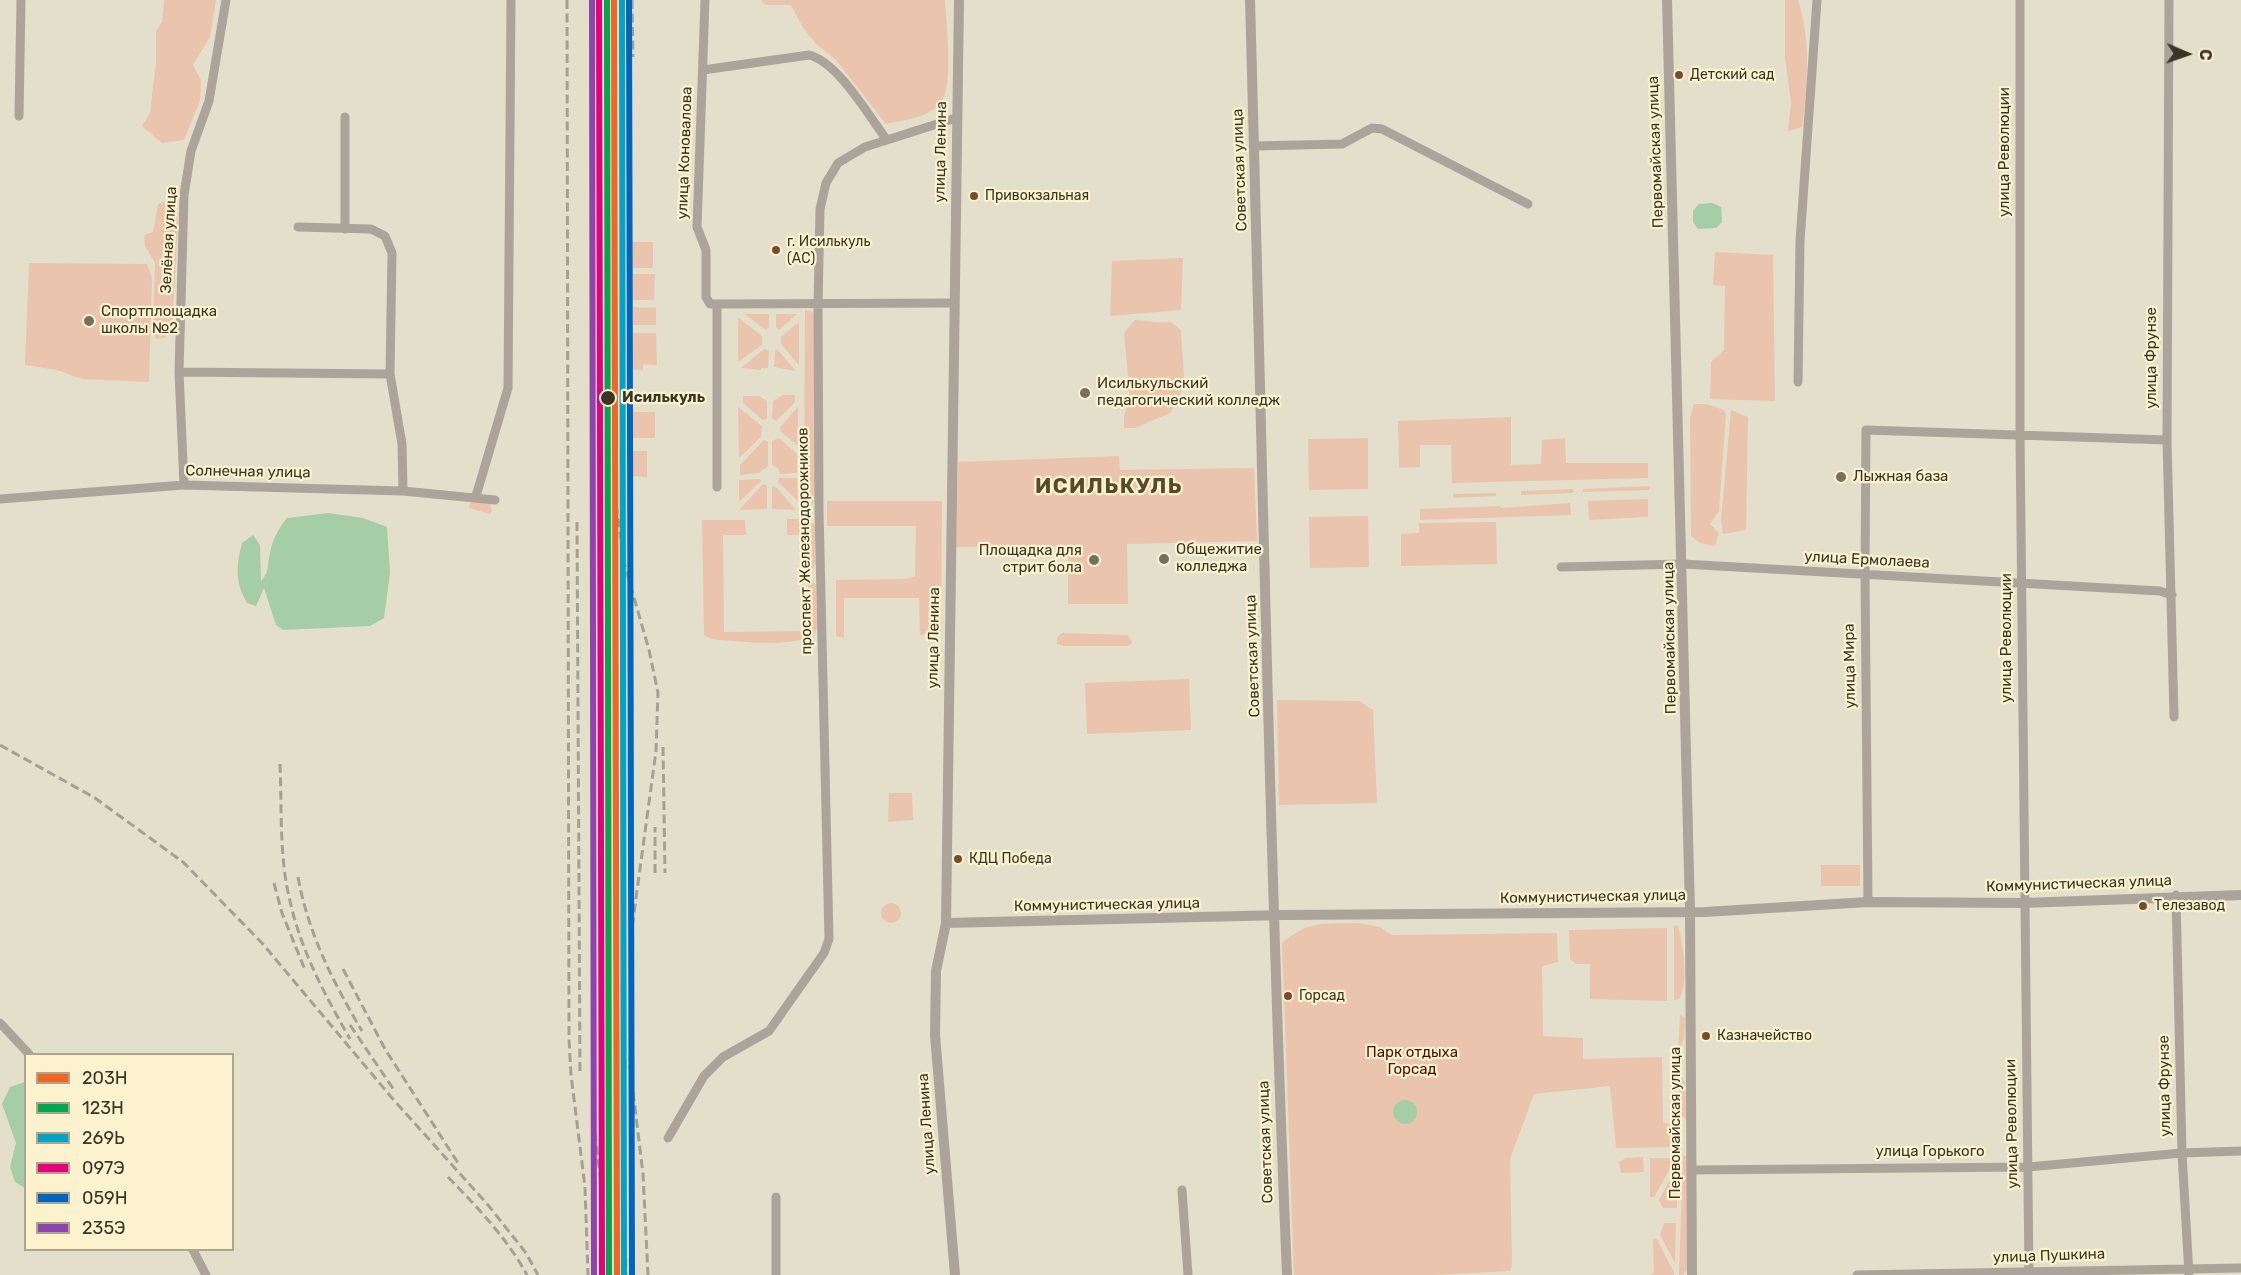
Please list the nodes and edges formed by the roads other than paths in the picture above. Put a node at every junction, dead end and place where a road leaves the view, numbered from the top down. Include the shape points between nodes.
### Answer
1 (21, 0) edge
2 (226, 0) edge
3 (512, 0) edge
4 (705, 0) edge
5 (958, 0) edge
6 (1251, 0) edge
7 (1666, 0) edge
8 (1817, 0) edge
9 (2019, 0) edge
10 (2169, 0) edge
11 (703, 70) junction
12 (19, 116) dead end
13 (345, 117) dead end
14 (956, 118) junction
15 (887, 140) junction
16 (1255, 146) junction
17 (1528, 204) dead end
18 (298, 227) dead end
19 (345, 228) junction
20 (954, 303) junction
21 (713, 304) junction
22 (818, 304) junction
23 (178, 372) junction
24 (390, 374) junction
25 (1798, 382) dead end
26 (2020, 435) junction
27 (2167, 441) junction
28 (184, 485) junction
29 (717, 487) dead end
30 (403, 491) junction
31 (476, 496) junction
32 (0, 499) edge
33 (495, 500) dead end
34 (1683, 564) junction
35 (1561, 567) dead end
36 (1864, 574) junction
37 (2022, 583) junction
38 (2172, 595) junction
39 (2174, 717) dead end
40 (2176, 895) junction
41 (2241, 895) edge
42 (1868, 902) junction
43 (2024, 903) junction
44 (1690, 910) junction
45 (1273, 916) junction
46 (946, 923) junction
47 (0, 1023) edge
48 (28, 1053) edge
49 (668, 1138) dead end
50 (2241, 1152) edge
51 (2182, 1153) junction
52 (2028, 1167) junction
53 (1691, 1170) junction
54 (1182, 1190) dead end
55 (776, 1197) dead end
56 (194, 1251) edge
57 (2241, 1268) edge
58 (2188, 1271) edge
59 (2029, 1273) edge
60 (1928, 1274) edge
61 (207, 1275) edge
62 (776, 1275) edge
63 (955, 1275) edge
64 (1188, 1275) edge
65 (1287, 1275) edge
66 (1692, 1275) edge
67 (1857, 1275) edge

1 - 12 street
2 - 23 street, Зелёная улица via 209,101 188,171
3 - 31 street via 508,388
4 - 11 street, улица Коновалова
5 - 14 street, улица Ленина
6 - 16 street, Советская улица
7 - 34 street, Первомайская улица
8 - 25 street via 1800,241
9 - 26 street, улица Революции
10 - 27 street, улица Фрунзе
11 - 15 street via 809,55 821,58
11 - 21 street, улица Коновалова via 697,227 706,250 706,297
13 - 19 street
14 - 15 street, проспект Железнодорожников
14 - 20 street, улица Ленина
15 - 22 street, проспект Железнодорожников via 865,147 838,163 826,183 820,209
16 - 17 street via 1342,144 1372,128 1382,129
16 - 45 street, Советская улица
18 - 19 street
19 - 24 street via 378,232 385,236 392,253
20 - 22 street
20 - 46 street, улица Ленина
21 - 22 street
21 - 29 street, улица Коновалова
22 - 49 street, проспект Железнодорожников via 829,939 824,953 769,1031 723,1057 704,1076
23 - 24 street
23 - 28 street, Зелёная улица
24 - 30 street via 402,444
26 - 27 street
26 - 36 street, улица Мира via 1866,430
26 - 37 street, улица Революции
27 - 38 street, улица Фрунзе
28 - 30 street, Солнечная улица
28 - 32 street, Солнечная улица
30 - 31 street, Солнечная улица
31 - 33 street, Солнечная улица
34 - 35 street, улица Ермолаева
34 - 36 street, улица Ермолаева
34 - 44 street, Первомайская улица
36 - 37 street, улица Ермолаева
36 - 42 street, улица Мира
37 - 38 street, улица Ермолаева via 2160,591
37 - 43 street, улица Революции
38 - 39 street, улица Фрунзе
40 - 41 street, Коммунистическая улица
40 - 43 street, Коммунистическая улица
40 - 51 street, улица Фрунзе
42 - 43 street, Коммунистическая улица
42 - 44 street, Коммунистическая улица
43 - 52 street, улица Революции
44 - 45 street, Коммунистическая улица
44 - 53 street, Первомайская улица
45 - 46 street, Коммунистическая улица
45 - 65 street, Советская улица
46 - 63 street, улица Ленина via 936,970 935,1035
47 - 48 street
50 - 51 street, улица Горького
51 - 52 street, улица Горького
51 - 58 street, улица Фрунзе
52 - 53 street, улица Горького
52 - 59 street, улица Революции
53 - 66 street, Первомайская улица
54 - 64 street
55 - 62 street
56 - 61 street
57 - 58 street, улица Пушкина
58 - 59 street, улица Пушкина
59 - 60 street, улица Пушкина
60 - 67 street, улица Пушкина

